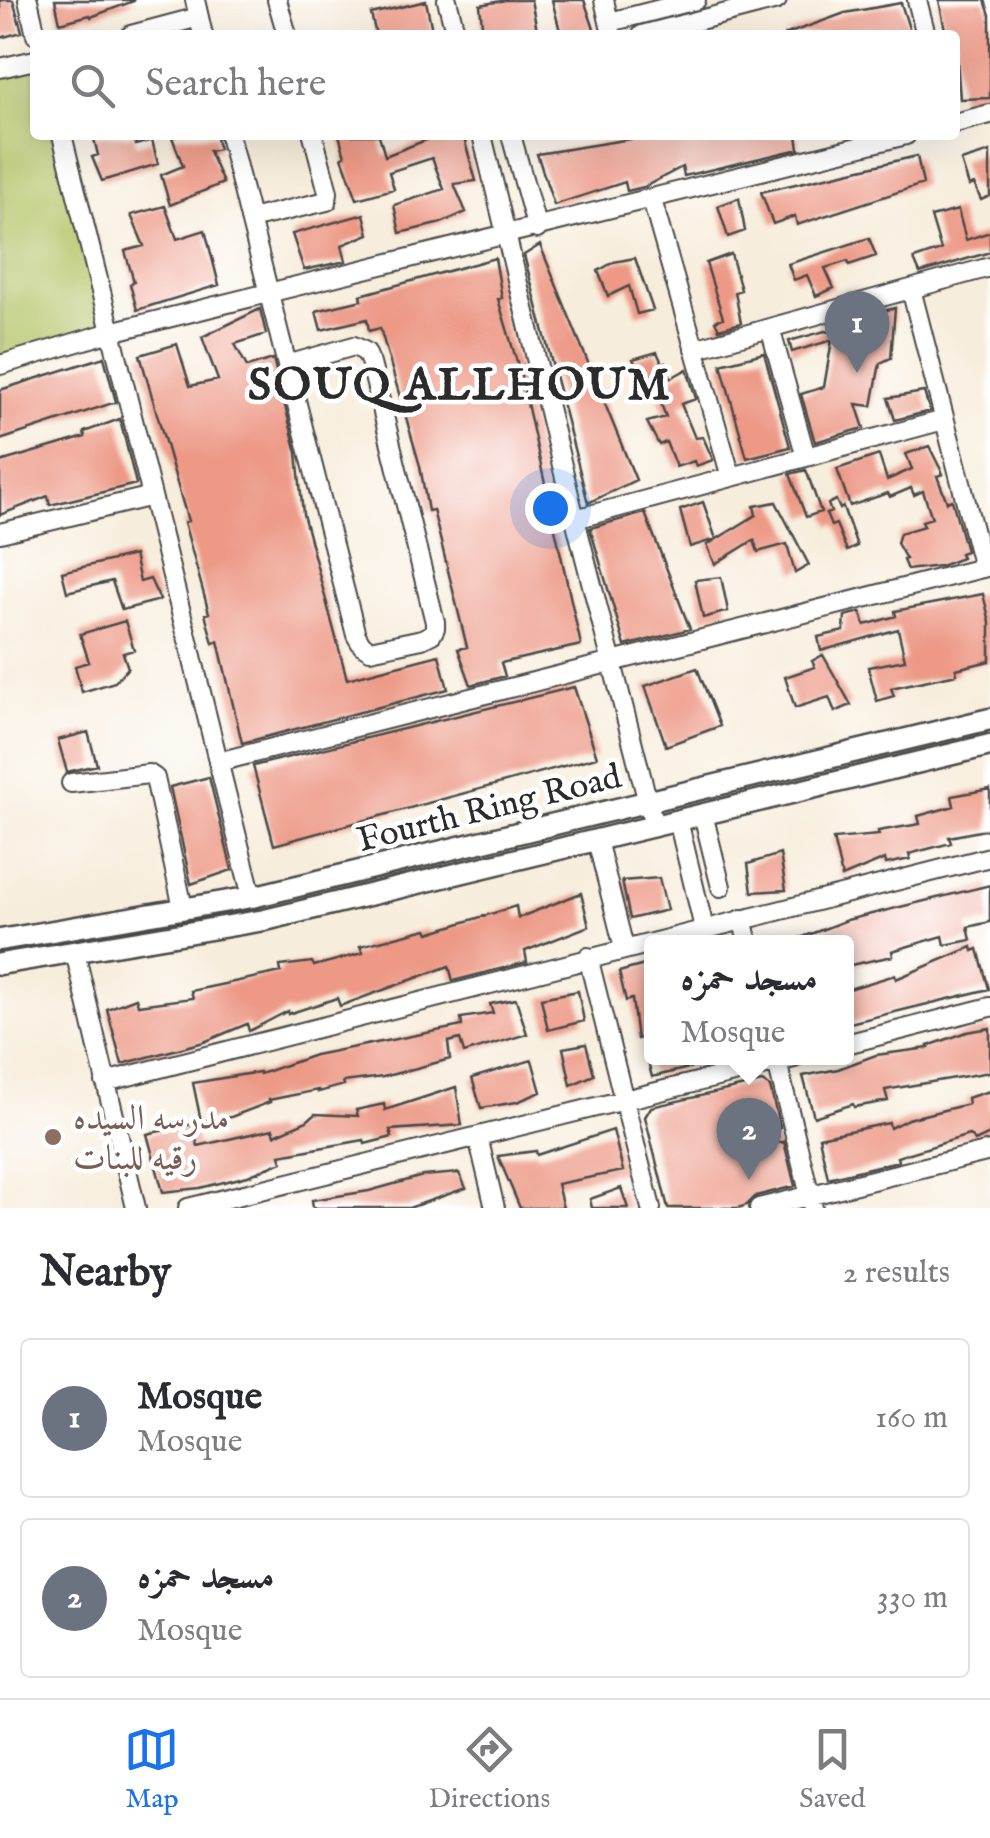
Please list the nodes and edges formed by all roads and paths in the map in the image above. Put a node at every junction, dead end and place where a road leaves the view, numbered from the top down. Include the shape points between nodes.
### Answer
1 (28, 0) edge
2 (278, 0) edge
3 (448, 0) edge
4 (604, 0) edge
5 (696, 0) edge
6 (918, 0) edge
7 (766, 1) edge
8 (199, 18) edge
9 (611, 29) edge
10 (35, 30) edge
11 (152, 30) edge
12 (286, 30) edge
13 (455, 30) edge
14 (660, 30) edge
15 (925, 30) edge
16 (30, 61) edge
17 (0, 68) edge
18 (990, 114) edge
19 (960, 121) edge
20 (63, 140) edge
21 (230, 140) edge
22 (314, 140) edge
23 (483, 140) edge
24 (512, 140) edge
25 (886, 140) edge
26 (652, 200) junction
27 (250, 219) junction
28 (537, 228) junction
29 (508, 236) junction
30 (990, 267) edge
31 (910, 289) junction
32 (270, 294) junction
33 (770, 328) junction
34 (111, 332) junction
35 (694, 348) junction
36 (0, 365) edge
37 (288, 365) junction
38 (944, 420) junction
39 (806, 457) junction
40 (731, 477) junction
41 (152, 496) junction
42 (575, 519) junction
43 (0, 533) edge
44 (986, 566) edge
45 (612, 662) junction
46 (990, 719) edge
47 (990, 745) edge
48 (218, 762) junction
49 (71, 784) dead end
50 (648, 802) junction
51 (703, 814) junction
52 (678, 820) junction
53 (654, 826) junction
54 (597, 840) junction
55 (990, 857) edge
56 (721, 887) dead end
57 (252, 897) junction
58 (183, 908) junction
59 (742, 919) junction
60 (704, 928) junction
61 (676, 935) edge
62 (746, 935) edge
63 (0, 940) edge
64 (644, 943) edge
65 (624, 948) junction
66 (75, 952) junction
67 (588, 957) junction
68 (0, 964) edge
69 (990, 1007) edge
70 (854, 1042) edge
71 (759, 1065) edge
72 (783, 1065) edge
73 (105, 1082) junction
74 (624, 1100) junction
75 (478, 1137) junction
76 (990, 1151) edge
77 (812, 1202) edge
78 (136, 1208) edge
79 (188, 1208) edge
80 (495, 1208) edge
81 (651, 1208) edge
82 (760, 1208) edge

1 - 10 street
2 - 12 street
3 - 13 street
4 - 9 street
5 - 9 street
6 - 15 street
7 - 14 street
8 - 11 street
16 - 17 street
18 - 19 street
20 - 34 street
21 - 27 street
22 - 27 street via 328,201
23 - 29 street
24 - 28 street
25 - 26 street
26 - 28 street
26 - 35 street
27 - 32 street
28 - 29 street
29 - 32 street
29 - 42 street
30 - 31 street
31 - 33 street
31 - 38 street
32 - 34 street
32 - 37 street
33 - 35 street
33 - 39 street
34 - 36 street
34 - 41 street
35 - 40 street
37 - 37 street via 359,641 370,650 428,636 435,622 366,352 354,346
38 - 39 street
38 - 44 street
39 - 40 street
40 - 42 street
41 - 43 street
41 - 48 street
42 - 45 street
44 - 45 street
45 - 48 street
45 - 50 street
46 - 50 main road, Fourth Ring Road
47 - 51 main road, Fourth Ring Road
48 - 57 street
49 - 58 street via 154,778
50 - 53 street
50 - 57 main road, Fourth Ring Road
51 - 52 main road, Fourth Ring Road
51 - 56 street
52 - 53 main road, Fourth Ring Road
52 - 60 street
53 - 54 main road, Fourth Ring Road
54 - 65 street
54 - 66 main road, Fourth Ring Road via 266,920
55 - 59 street
57 - 58 main road, Fourth Ring Road
58 - 63 main road, Fourth Ring Road
59 - 60 street
59 - 62 street
60 - 61 street
64 - 65 street
65 - 67 street
66 - 68 main road, Fourth Ring Road
66 - 73 street
67 - 73 street
67 - 74 street
69 - 70 street
71 - 74 street
72 - 77 street
73 - 78 street
74 - 75 street
74 - 81 street
75 - 79 street
75 - 80 street
76 - 77 street
77 - 82 street

